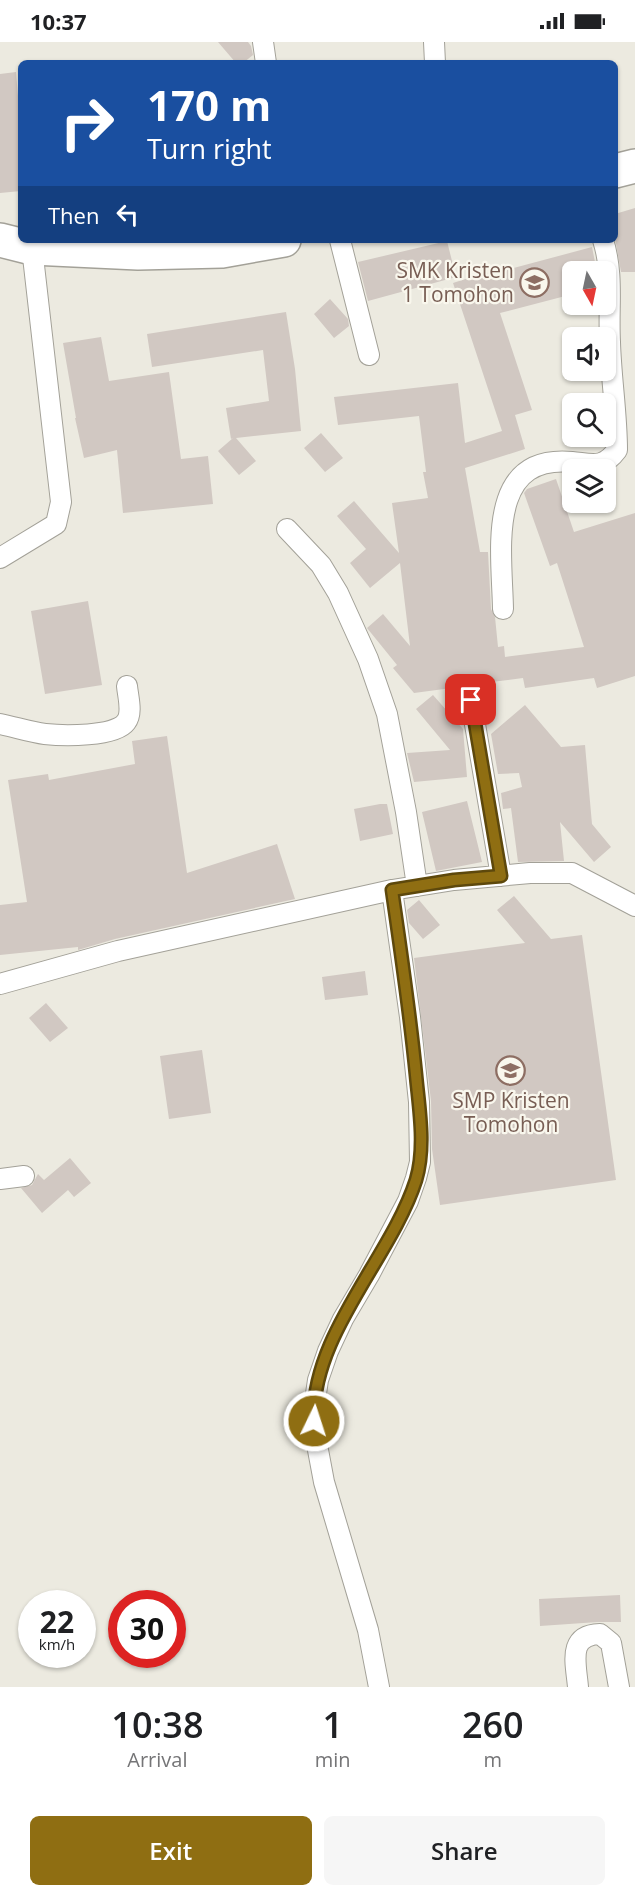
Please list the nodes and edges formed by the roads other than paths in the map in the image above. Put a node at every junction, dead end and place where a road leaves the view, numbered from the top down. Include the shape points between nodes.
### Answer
1 (263, 42) edge
2 (434, 42) edge
3 (266, 60) edge
4 (435, 60) edge
5 (635, 166) edge
6 (618, 170) edge
7 (0, 240) edge
8 (267, 243) edge
9 (341, 243) edge
10 (604, 243) edge
11 (32, 248) junction
12 (369, 355) dead end
13 (287, 529) dead end
14 (0, 558) edge
15 (503, 609) dead end
16 (127, 686) dead end
17 (471, 700) dead end
18 (0, 724) edge
19 (501, 876) junction
20 (417, 886) junction
21 (392, 890) junction
22 (635, 906) edge
23 (0, 984) edge
24 (24, 1176) dead end
25 (0, 1179) edge
26 (380, 1687) edge
27 (578, 1687) edge
28 (619, 1687) edge

1 - 3 street
2 - 4 street
5 - 6 highway
7 - 11 highway
8 - 11 highway via 222,251 138,253
9 - 12 street
10 - 15 street via 610,275 617,450 605,463 541,464 514,484 502,532
11 - 14 street via 61,502 56,524
13 - 20 street via 321,565 368,659 387,714
16 - 18 street via 126,723 115,730 82,735 45,734
17 - 19 street
19 - 20 street
19 - 22 street via 572,873
20 - 21 street
21 - 23 street via 118,951
21 - 26 street via 418,1091 420,1162 408,1201 328,1351 314,1407 324,1482 368,1630
24 - 25 street
27 - 28 street via 578,1642 600,1634 613,1650

